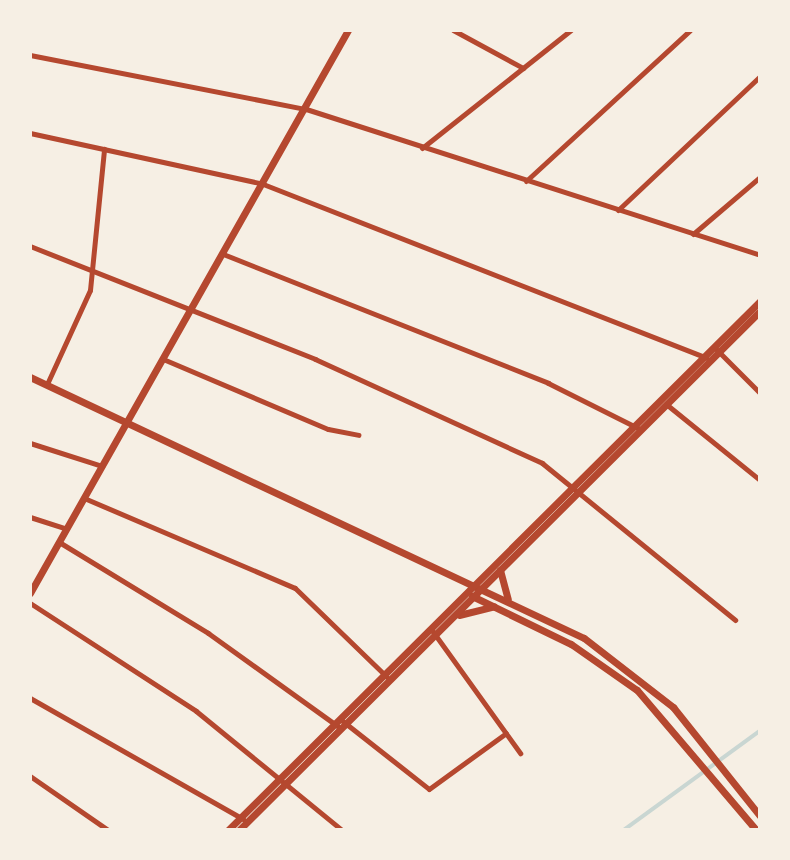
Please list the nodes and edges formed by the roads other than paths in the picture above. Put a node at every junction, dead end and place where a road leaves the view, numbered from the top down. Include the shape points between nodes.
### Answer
1 (348, 30) edge
2 (453, 30) edge
3 (571, 30) edge
4 (690, 30) edge
5 (30, 55) edge
6 (523, 68) junction
7 (760, 76) edge
8 (306, 109) junction
9 (30, 133) edge
10 (422, 148) junction
11 (104, 149) junction
12 (760, 177) edge
13 (526, 181) junction
14 (262, 184) junction
15 (618, 210) junction
16 (693, 234) junction
17 (30, 246) edge
18 (223, 254) junction
19 (760, 255) edge
20 (92, 270) junction
21 (760, 301) edge
22 (191, 310) junction
23 (760, 311) edge
24 (716, 349) junction
25 (163, 359) junction
26 (707, 359) junction
27 (30, 377) edge
28 (47, 384) junction
29 (760, 393) edge
30 (664, 402) junction
31 (127, 422) junction
32 (638, 427) junction
33 (358, 435) dead end
34 (30, 443) edge
35 (102, 466) junction
36 (760, 480) edge
37 (576, 489) junction
38 (84, 498) junction
39 (30, 517) edge
40 (66, 529) junction
41 (59, 542) junction
42 (500, 570) junction
43 (460, 583) junction
44 (478, 587) junction
45 (30, 593) edge
46 (470, 595) junction
47 (509, 600) junction
48 (30, 603) edge
49 (494, 606) junction
50 (455, 616) junction
51 (736, 620) dead end
52 (433, 632) junction
53 (387, 677) junction
54 (30, 698) edge
55 (340, 724) junction
56 (506, 733) junction
57 (520, 753) dead end
58 (30, 776) edge
59 (282, 782) junction
60 (760, 816) edge
61 (244, 820) junction
62 (108, 830) edge
63 (228, 830) edge
64 (239, 830) edge
65 (342, 830) edge
66 (756, 830) edge

1 - 8 street
2 - 6 street
3 - 6 street
4 - 13 street
5 - 8 street
6 - 10 street
7 - 15 street
8 - 10 street
8 - 14 street
9 - 11 street
10 - 13 street
11 - 14 street
11 - 20 street
12 - 16 street
13 - 15 street
14 - 18 street
14 - 26 street
15 - 16 street
16 - 19 street
17 - 20 street
18 - 22 street
18 - 32 street via 548,383
20 - 22 street
20 - 28 street via 90,290
21 - 24 street
22 - 25 street
22 - 37 street via 439,415 542,463
23 - 24 street
24 - 26 street
24 - 29 street
25 - 31 street
25 - 33 street via 328,429
26 - 30 street
27 - 28 street
28 - 31 street
30 - 32 street
30 - 36 street
31 - 35 street
31 - 43 street
32 - 37 street
34 - 35 street
35 - 38 street
37 - 42 street
37 - 44 street
37 - 51 street via 641,550
38 - 40 street
38 - 53 street via 295,588
39 - 40 street
40 - 41 street
41 - 45 street
41 - 55 street via 208,632
42 - 44 street
42 - 47 street
43 - 44 street
43 - 46 street
44 - 46 street
44 - 47 street
46 - 49 street
46 - 50 street
46 - 52 street
47 - 60 street via 584,638 646,684
48 - 59 street via 196,711
49 - 50 street
49 - 66 street via 571,644 637,690
50 - 52 street
52 - 53 street
52 - 56 street
53 - 55 street
54 - 61 street
55 - 56 street via 429,789
55 - 59 street
56 - 57 street
58 - 62 street
59 - 61 street
59 - 65 street
61 - 63 street
61 - 64 street

